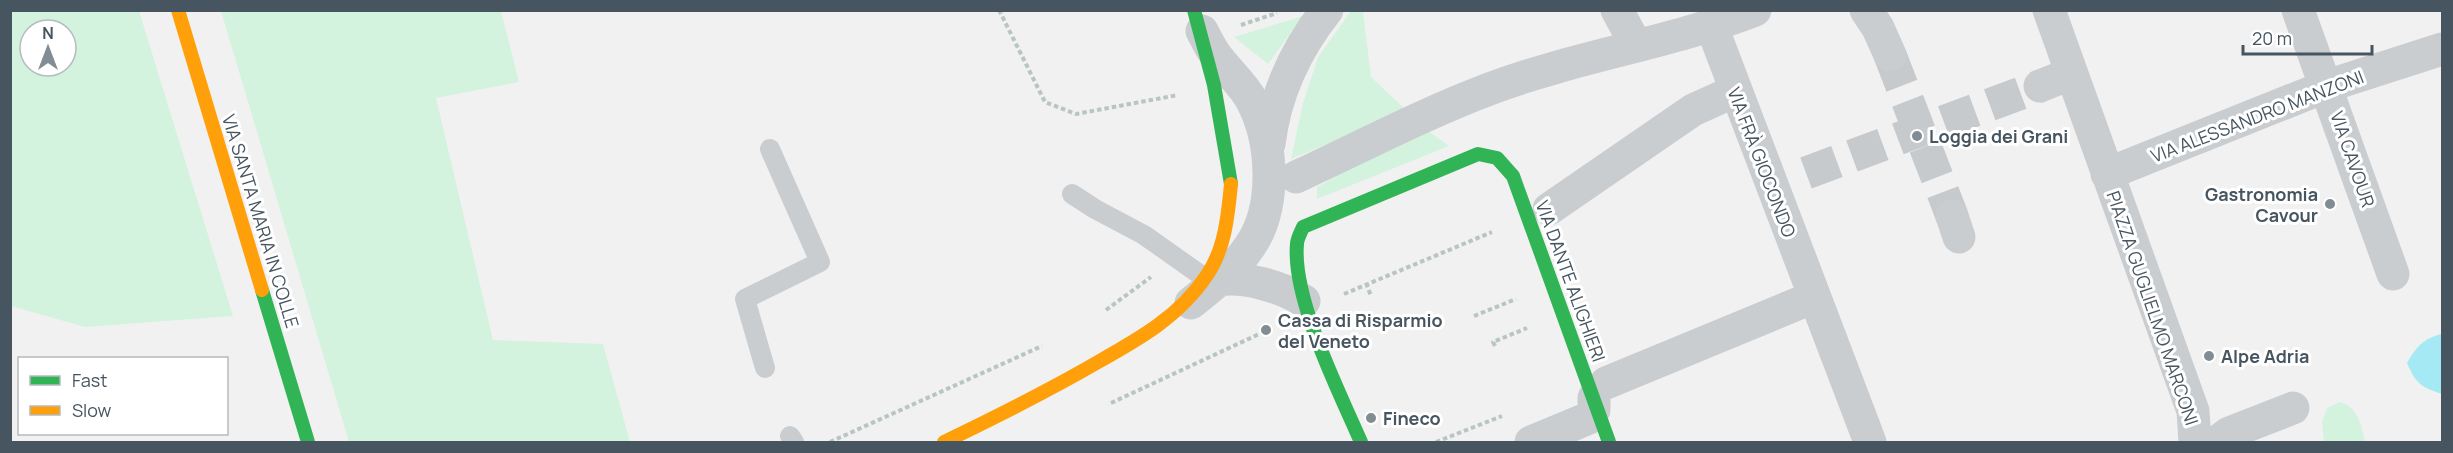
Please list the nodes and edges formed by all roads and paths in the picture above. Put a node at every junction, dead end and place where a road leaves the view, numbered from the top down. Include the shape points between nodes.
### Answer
1 (178, 10) edge
2 (999, 10) edge
3 (1327, 10) edge
4 (1617, 10) edge
5 (1755, 10) edge
6 (1866, 10) edge
7 (2049, 10) edge
8 (2298, 10) edge
9 (1197, 20) edge
10 (1712, 27) junction
11 (1636, 45) junction
12 (2442, 49) edge
13 (1890, 55) tunnel mouth
14 (2070, 74) junction
15 (2040, 86) tunnel mouth
16 (2327, 86) junction
17 (1735, 91) junction
18 (1188, 93) dead end
19 (770, 149) dead end
20 (1275, 173) junction
21 (2107, 174) junction
22 (1072, 194) dead end
23 (1549, 209) dead end
24 (1303, 226) junction
25 (1177, 258) junction
26 (2393, 274) dead end
27 (1213, 281) junction
28 (1366, 283) dead end
29 (1371, 296) dead end
30 (1814, 297) junction
31 (1304, 301) junction
32 (1104, 311) dead end
33 (1167, 321) joint
34 (1525, 328) dead end
35 (1045, 345) dead end
36 (1495, 346) dead end
37 (765, 368) dead end
38 (1600, 390) junction
39 (2293, 408) dead end
40 (308, 442) edge
41 (830, 442) edge
42 (944, 442) edge
43 (1361, 442) edge
44 (1531, 442) edge
45 (1610, 442) edge
46 (1870, 442) edge
47 (2195, 442) edge
48 (2217, 442) edge

1 - 40 street, VIA SANTA MARIA IN COLLE
2 - 18 path via 1046,102 1076,114
3 - 20 street via 1300,49 1285,80 1274,115
4 - 11 street
5 - 10 street
6 - 13 street
7 - 14 street, PIAZZA GUGLIELMO MARCONI
8 - 16 street, VIA CAVOUR
9 - 20 street via 1217,57 1251,99
9 - 27 street via 1230,170 1227,226
10 - 11 street
10 - 17 street, VIA FRÀ GIOCONDO
11 - 20 street via 1491,88
12 - 16 street, VIA ALESSANDRO MANZONI
14 - 15 street
14 - 21 street, PIAZZA GUGLIELMO MARCONI
16 - 21 street, VIA ALESSANDRO MANZONI
16 - 26 street, VIA CAVOUR
17 - 23 street via 1693,110
17 - 30 street, VIA FRÀ GIOCONDO via 1782,182
19 - 37 lane via 820,262 746,298
20 - 24 street via 1270,200 1278,216 1288,224
20 - 27 street via 1257,235 1244,254
21 - 47 street, PIAZZA GUGLIELMO MARCONI via 2193,411
22 - 25 lane
24 - 31 street via 1296,254
24 - 38 street, VIA DANTE ALIGHIERI via 1475,156 1497,158 1513,176
25 - 27 lane
25 - 32 path
27 - 31 street via 1238,280 1267,286
27 - 33 street
28 - 29 path
30 - 38 street
30 - 46 street
31 - 43 street
33 - 42 street via 1092,368
34 - 36 path via 1493,342
35 - 41 path
38 - 44 street via 1588,418
38 - 45 street, VIA DANTE ALIGHIERI
39 - 48 street via 2229,433

